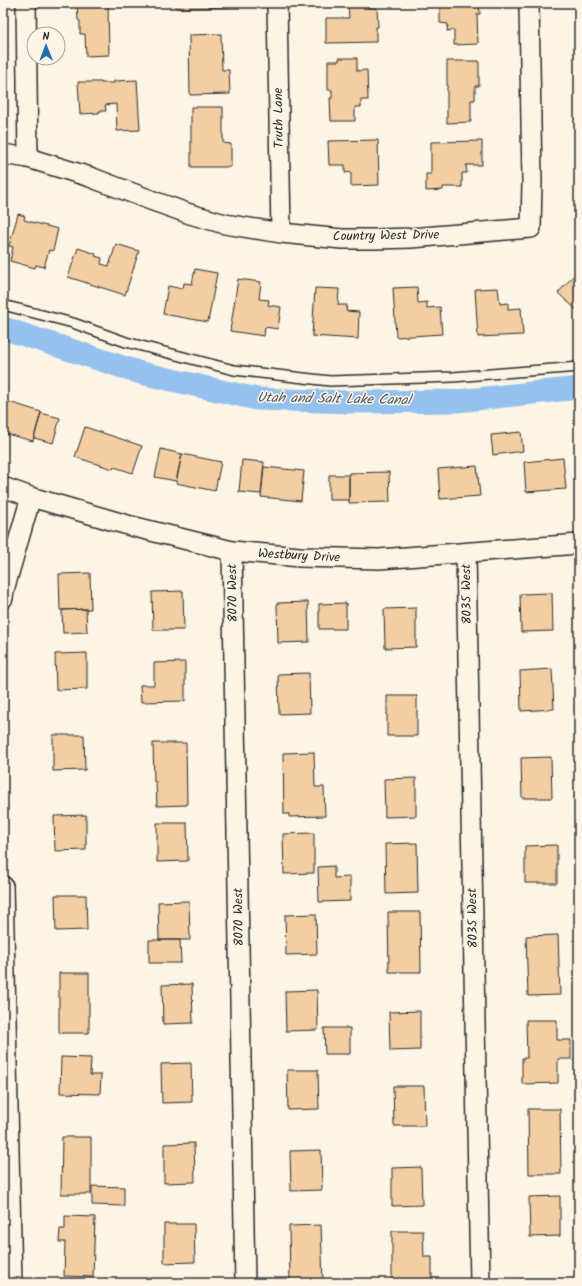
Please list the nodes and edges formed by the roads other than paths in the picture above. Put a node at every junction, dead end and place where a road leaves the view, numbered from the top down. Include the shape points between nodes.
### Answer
1 (26, 3) edge
2 (277, 3) edge
3 (529, 3) edge
4 (3, 154) edge
5 (28, 158) junction
6 (281, 233) junction
7 (3, 305) edge
8 (579, 367) edge
9 (3, 487) edge
10 (31, 497) junction
11 (579, 544) edge
12 (232, 551) junction
13 (466, 553) junction
14 (3, 598) edge
15 (3, 886) edge
16 (4, 946) edge
17 (7, 1236) edge
18 (12, 1283) edge
19 (245, 1283) edge
20 (480, 1283) edge

1 - 5 street
2 - 6 street, Truth Lane
3 - 6 street, Country West Drive via 531,228 376,239 342,239
4 - 5 street, Country West Drive
5 - 6 street, Country West Drive via 90,177 190,214 225,224
7 - 8 lane via 73,323 126,342 234,370 330,381 453,377
9 - 10 street, Westbury Drive
10 - 12 street, Westbury Drive via 131,526
10 - 14 street
11 - 13 street, Westbury Drive
12 - 13 street, Westbury Drive via 300,558 379,559
12 - 19 street, 8070 West
13 - 20 street, 8035 West
15 - 16 street
16 - 17 street
17 - 18 street

